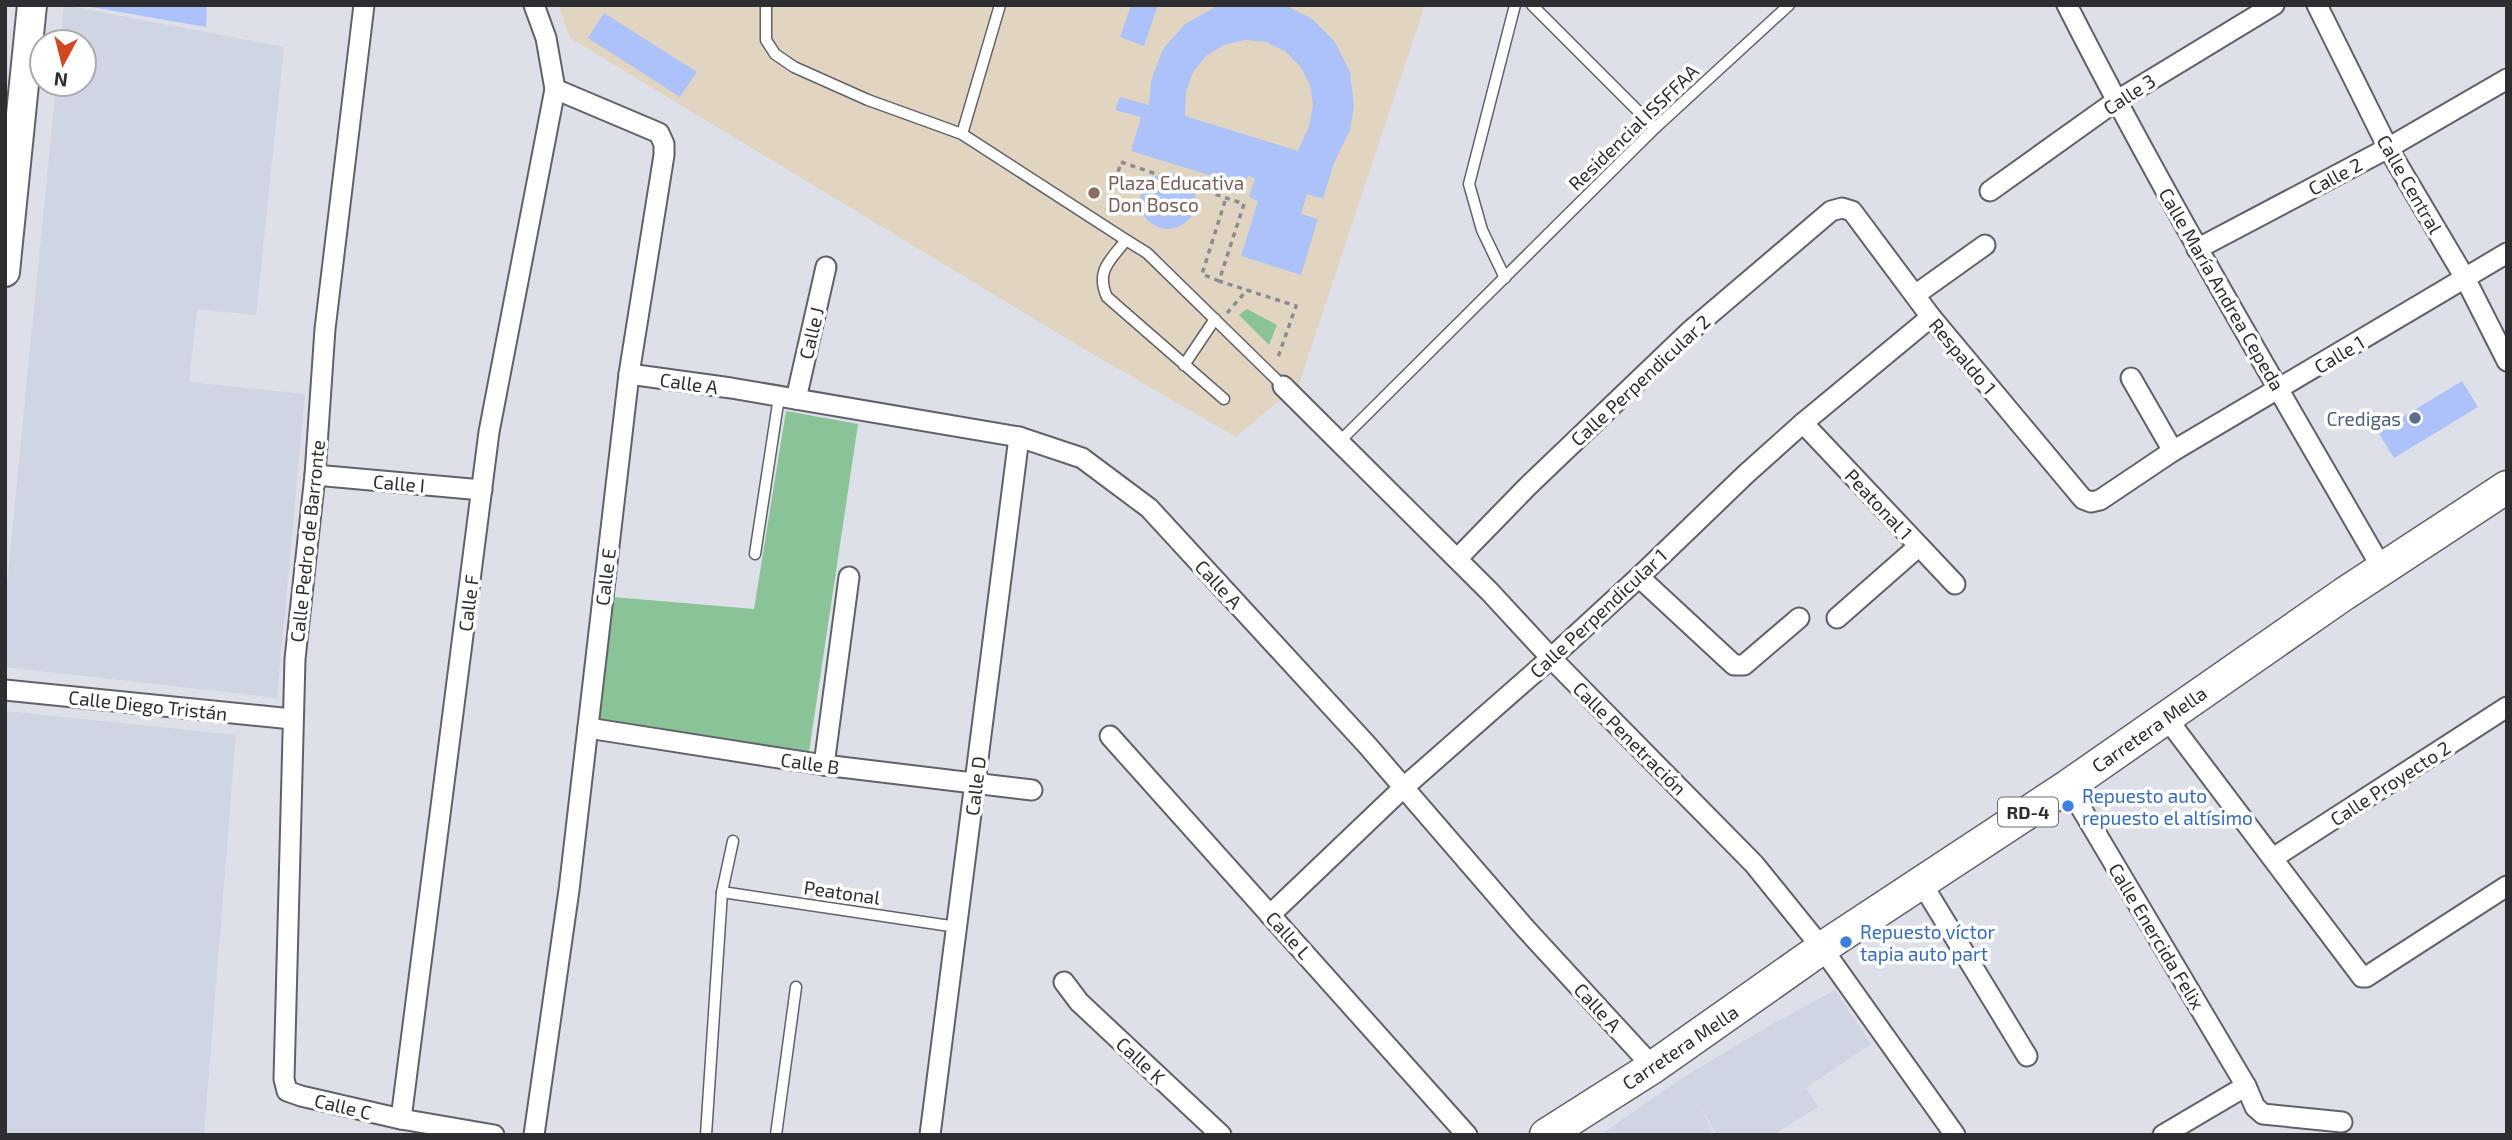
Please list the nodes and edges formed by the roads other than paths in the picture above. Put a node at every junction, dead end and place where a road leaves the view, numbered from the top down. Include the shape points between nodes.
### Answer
1 (32, 5) edge
2 (364, 5) edge
3 (534, 5) edge
4 (766, 5) edge
5 (1000, 5) edge
6 (1515, 5) edge
7 (1532, 5) edge
8 (1789, 5) edge
9 (2067, 5) edge
10 (2274, 5) edge
11 (2317, 5) edge
12 (2507, 79) edge
13 (555, 89) junction
14 (2116, 101) junction
15 (1655, 128) junction
16 (962, 134) junction
17 (2388, 148) junction
18 (1990, 191) dead end
19 (1831, 211) joint
20 (1126, 240) junction
21 (1984, 246) dead end
22 (2197, 249) junction
23 (2507, 253) edge
24 (826, 267) dead end
25 (5, 272) edge
26 (1504, 278) junction
27 (2465, 278) junction
28 (1915, 295) junction
29 (1931, 317) junction
30 (1217, 320) junction
31 (2507, 360) edge
32 (1184, 365) junction
33 (629, 374) junction
34 (2131, 378) dead end
35 (1278, 380) joint
36 (2279, 390) junction
37 (787, 398) junction
38 (1224, 399) dead end
39 (1803, 423) junction
40 (1019, 438) junction
41 (1339, 442) junction
42 (2173, 451) junction
43 (315, 475) junction
44 (2506, 490) edge
45 (482, 491) junction
46 (2099, 500) joint
47 (1919, 546) junction
48 (755, 554) dead end
49 (1457, 559) junction
50 (2383, 570) junction
51 (849, 577) dead end
52 (1639, 577) junction
53 (1955, 584) dead end
54 (1799, 618) dead end
55 (1838, 618) dead end
56 (1551, 658) junction
57 (5, 690) edge
58 (2507, 707) edge
59 (2165, 716) junction
60 (292, 719) junction
61 (588, 728) junction
62 (1110, 736) dead end
63 (824, 765) junction
64 (975, 785) junction
65 (2068, 786) junction
66 (1404, 788) junction
67 (1032, 790) dead end
68 (733, 841) dead end
69 (2273, 858) junction
70 (1921, 882) junction
71 (2507, 886) edge
72 (722, 892) junction
73 (1270, 915) junction
74 (957, 927) junction
75 (1822, 948) junction
76 (1065, 982) dead end
77 (796, 988) dead end
78 (2027, 1056) dead end
79 (1653, 1067) junction
80 (284, 1079) joint
81 (2246, 1086) junction
82 (401, 1119) junction
83 (2342, 1122) dead end
84 (494, 1135) edge
85 (534, 1135) edge
86 (706, 1135) edge
87 (776, 1135) edge
88 (930, 1135) edge
89 (1221, 1135) edge
90 (1466, 1135) edge
91 (1546, 1135) edge
92 (1955, 1135) edge
93 (2163, 1135) edge

1 - 25 main road
2 - 43 street, Calle Pedro de Barronte via 325,329
3 - 13 street via 546,38
4 - 16 lane via 766,40 775,54 794,67
5 - 16 lane
6 - 26 lane via 1469,184 1482,230
7 - 15 lane
8 - 15 lane, Residencial ISSFFAA
9 - 14 street, Calle María Andrea Cepeda
10 - 14 street, Calle 3
11 - 17 street, Calle Central
12 - 17 street, Calle 2
13 - 33 street, Calle E via 659,133 664,144
13 - 45 street, Calle F via 489,432
14 - 18 street, Calle 3
14 - 22 street, Calle María Andrea Cepeda
15 - 26 lane, Residencial ISSFFAA
16 - 20 lane
17 - 22 street, Calle 2
17 - 27 street, Calle Central
19 - 28 street, Respaldo 1 via 1852,211
19 - 49 street, Calle Perpendicular 2 via 1690,331
20 - 30 lane via 1147,253
20 - 32 lane via 1102,272 1107,297
21 - 28 street
22 - 36 street, Calle María Andrea Cepeda
23 - 27 street, Calle 1
24 - 37 street, Calle J
26 - 41 lane, Residencial ISSFFAA
27 - 31 street, Calle Central
27 - 36 street, Calle 1
28 - 29 street, Respaldo 1
29 - 39 street, Calle Perpendicular 1
29 - 46 street, Respaldo 1 via 2083,499
30 - 32 lane
30 - 35 lane
32 - 38 lane
33 - 37 street, Calle A
33 - 61 street, Calle E
34 - 42 street
35 - 41 street, Calle Penetración
36 - 42 street, Calle 1
36 - 50 street, Calle María Andrea Cepeda
37 - 40 street, Calle A
37 - 48 lane
39 - 47 street, Peatonal 1
39 - 52 street, Calle Perpendicular 1
40 - 64 street, Calle D
40 - 66 street, Calle A via 1082,458 1149,508
41 - 49 street, Calle Penetración
42 - 46 street, Calle 1
43 - 45 street, Calle I
43 - 60 street, Calle Pedro de Barronte
44 - 50 main road, Carretera Mella / RD-4
45 - 82 street, Calle F
47 - 53 street, Peatonal 1
47 - 55 street
49 - 56 street, Calle Penetración
50 - 59 main road, Carretera Mella / RD-4
51 - 63 street
52 - 54 street via 1734,665 1744,665
52 - 56 street, Calle Perpendicular 1
56 - 66 street, Calle Perpendicular 1
56 - 75 street, Calle Penetración via 1754,864
57 - 60 street, Calle Diego Tristán
58 - 69 street, Calle Proyecto 2
59 - 65 main road, Carretera Mella / RD-4
59 - 69 street
60 - 80 street, Calle Pedro de Barronte
61 - 63 street, Calle B
61 - 85 street, Calle E
62 - 73 street, Calle L
63 - 64 street, Calle B
64 - 67 street, Calle B
64 - 74 street, Calle D
65 - 70 main road, Carretera Mella / RD-4
65 - 81 street, Calle Enercida Felix
66 - 73 street, Calle Perpendicular 1
66 - 79 street, Calle A
68 - 72 lane
69 - 71 street via 2358,975 2366,977
70 - 75 main road, Carretera Mella / RD-4
70 - 78 street
72 - 74 lane, Peatonal
72 - 86 lane
73 - 90 street, Calle L
74 - 88 street, Calle D
75 - 79 main road, Carretera Mella / RD-4
75 - 92 street, Calle Penetración
76 - 89 street, Calle K via 1079,1002
77 - 87 lane
79 - 91 main road, Carretera Mella / RD-4
80 - 82 street, Calle C via 287,1091 301,1096
81 - 83 street, Calle Enercida Felix via 2263,1114
81 - 93 street
82 - 84 street, Calle C

